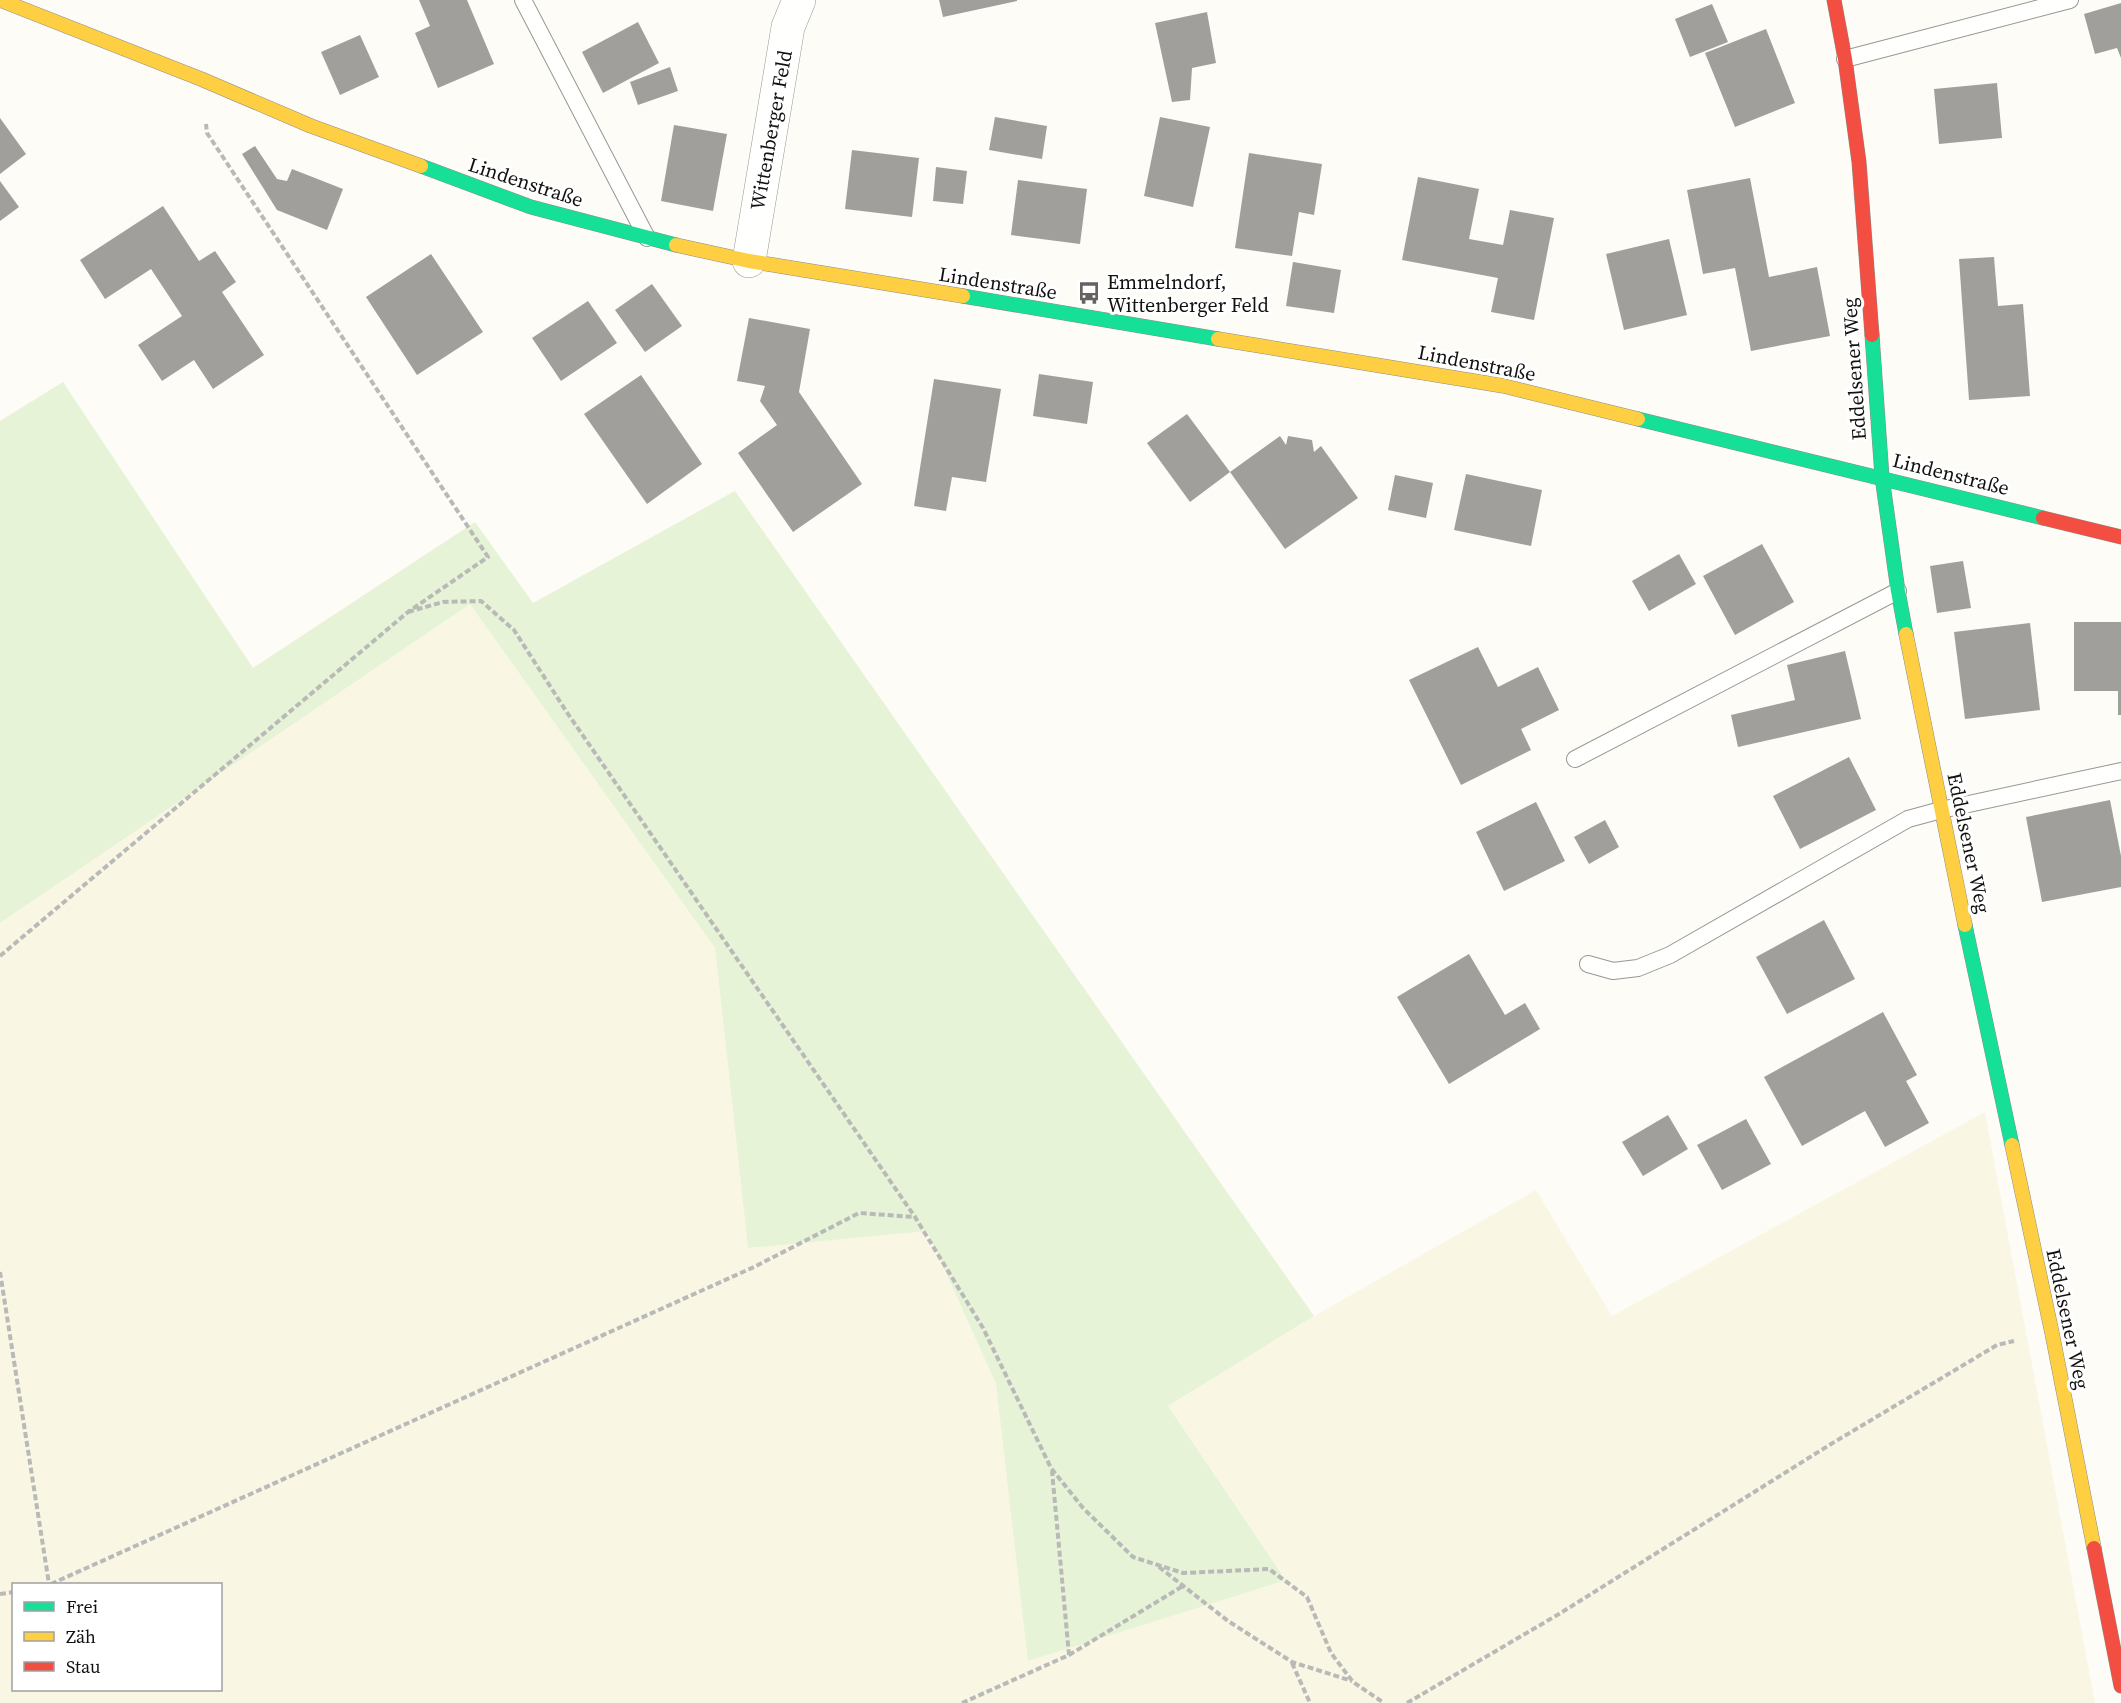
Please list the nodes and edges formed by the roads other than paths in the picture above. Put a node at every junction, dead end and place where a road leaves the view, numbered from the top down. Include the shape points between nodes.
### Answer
1 (0, 0) edge
2 (523, 0) edge
3 (799, 0) edge
4 (1834, 0) edge
5 (2070, 0) edge
6 (1845, 59) junction
7 (647, 239) junction
8 (749, 261) junction
9 (1882, 477) junction
10 (2121, 537) edge
11 (1898, 591) junction
12 (1575, 759) dead end
13 (2121, 771) edge
14 (1941, 810) junction
15 (1588, 964) dead end
16 (2121, 1686) edge

1 - 7 street, Lindenstraße via 311,126 531,207
2 - 7 lane
3 - 8 street, Wittenberger Feld via 788,27
4 - 6 street, Eddelsener Weg
5 - 6 lane
6 - 9 street, Eddelsener Weg via 1859,162
7 - 8 street, Lindenstraße
8 - 9 street, Lindenstraße via 1504,386
9 - 10 street, Lindenstraße
9 - 11 street, Eddelsener Weg
11 - 12 lane
11 - 14 street, Eddelsener Weg
13 - 14 lane
14 - 15 lane via 1908,819 1670,955 1638,968 1613,971
14 - 16 street, Eddelsener Weg via 2052,1333

